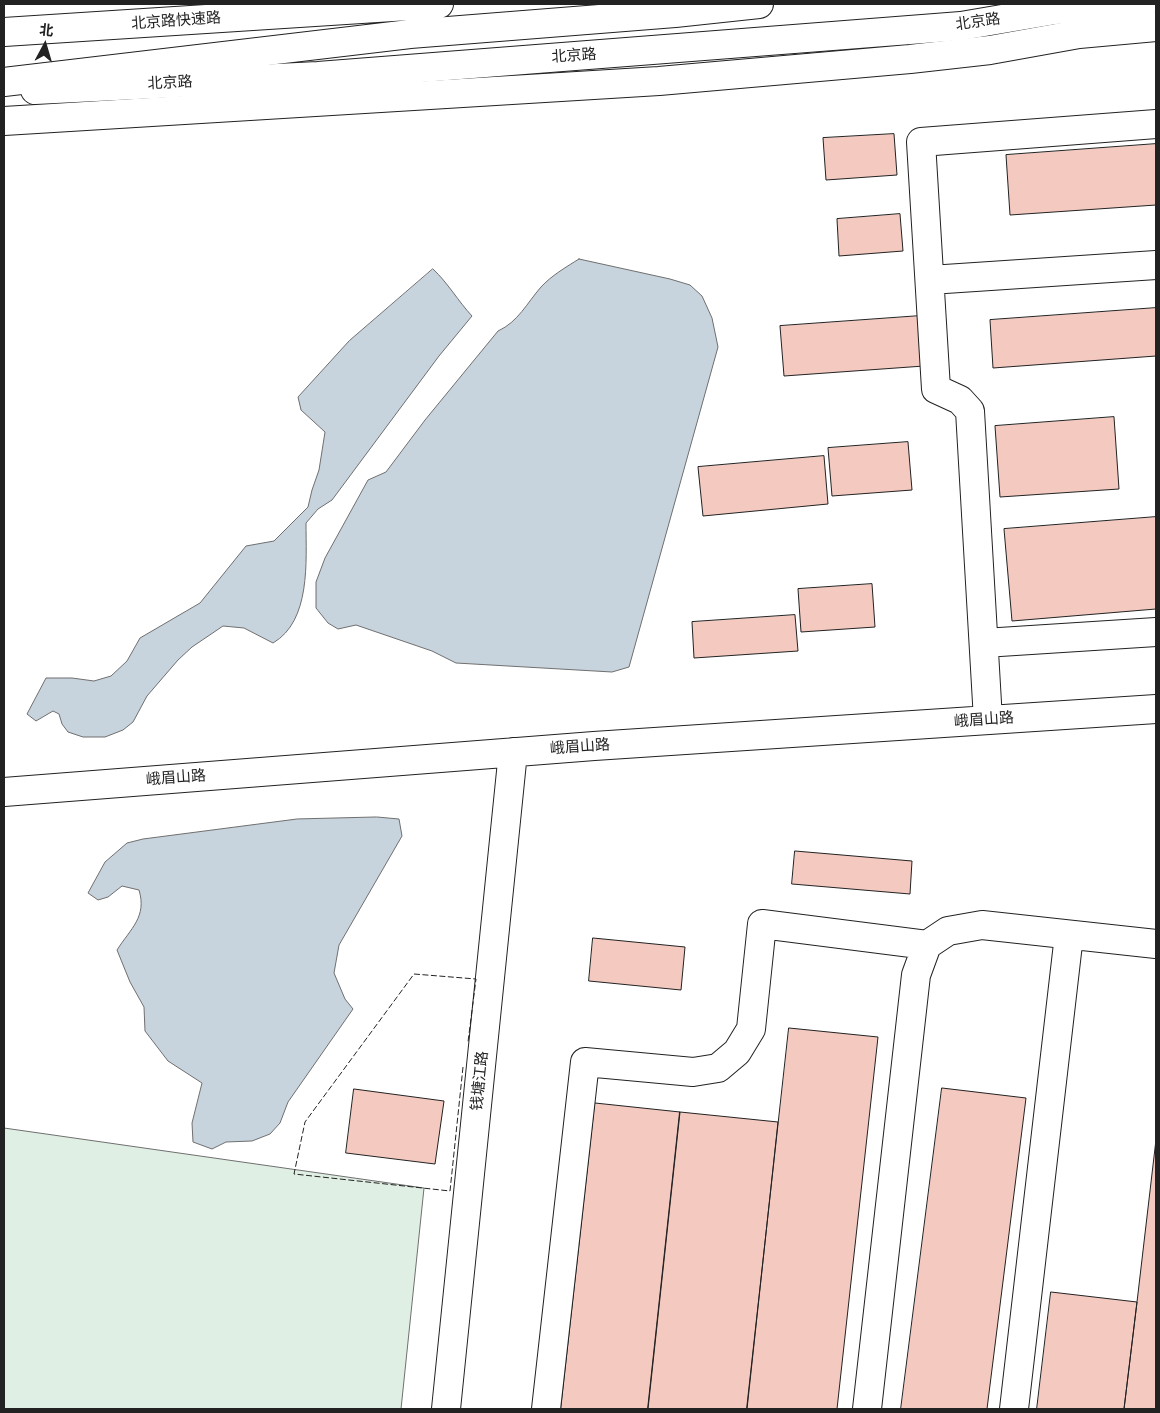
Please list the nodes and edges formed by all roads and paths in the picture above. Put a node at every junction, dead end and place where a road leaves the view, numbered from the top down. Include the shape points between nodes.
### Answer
1 (439, 4) edge
2 (759, 4) edge
3 (1144, 4) edge
4 (1156, 27) edge
5 (4, 32) edge
6 (4, 82) edge
7 (4, 91) edge
8 (4, 121) edge
9 (1156, 124) edge
10 (1156, 265) edge
11 (930, 280) junction
12 (1156, 632) edge
13 (984, 643) junction
14 (1156, 709) edge
15 (988, 720) junction
16 (513, 752) junction
17 (4, 792) edge
18 (1068, 935) junction
19 (1156, 944) edge
20 (927, 945) junction
21 (446, 1409) edge
22 (546, 1409) edge
23 (868, 1409) edge
24 (1014, 1409) edge

1 - 5 main road, 北京路快速路
2 - 6 main road via 410,34
3 - 7 main road, 北京路 via 1055,10 961,26 328,75
4 - 8 main road via 1079,34 990,50 910,59 659,81
9 - 11 main road via 921,142
10 - 11 main road
11 - 13 main road via 936,389 960,400 970,411
12 - 13 main road
13 - 15 main road
14 - 15 main road, 峨眉山路
15 - 16 main road, 峨眉山路
16 - 17 main road, 峨眉山路
16 - 21 main road, 钱塘江路
18 - 19 main road
18 - 20 main road via 982,925 948,932
18 - 24 main road
20 - 22 main road via 762,924 751,1029 737,1052 718,1068 693,1072 585,1062
20 - 23 main road via 916,975

